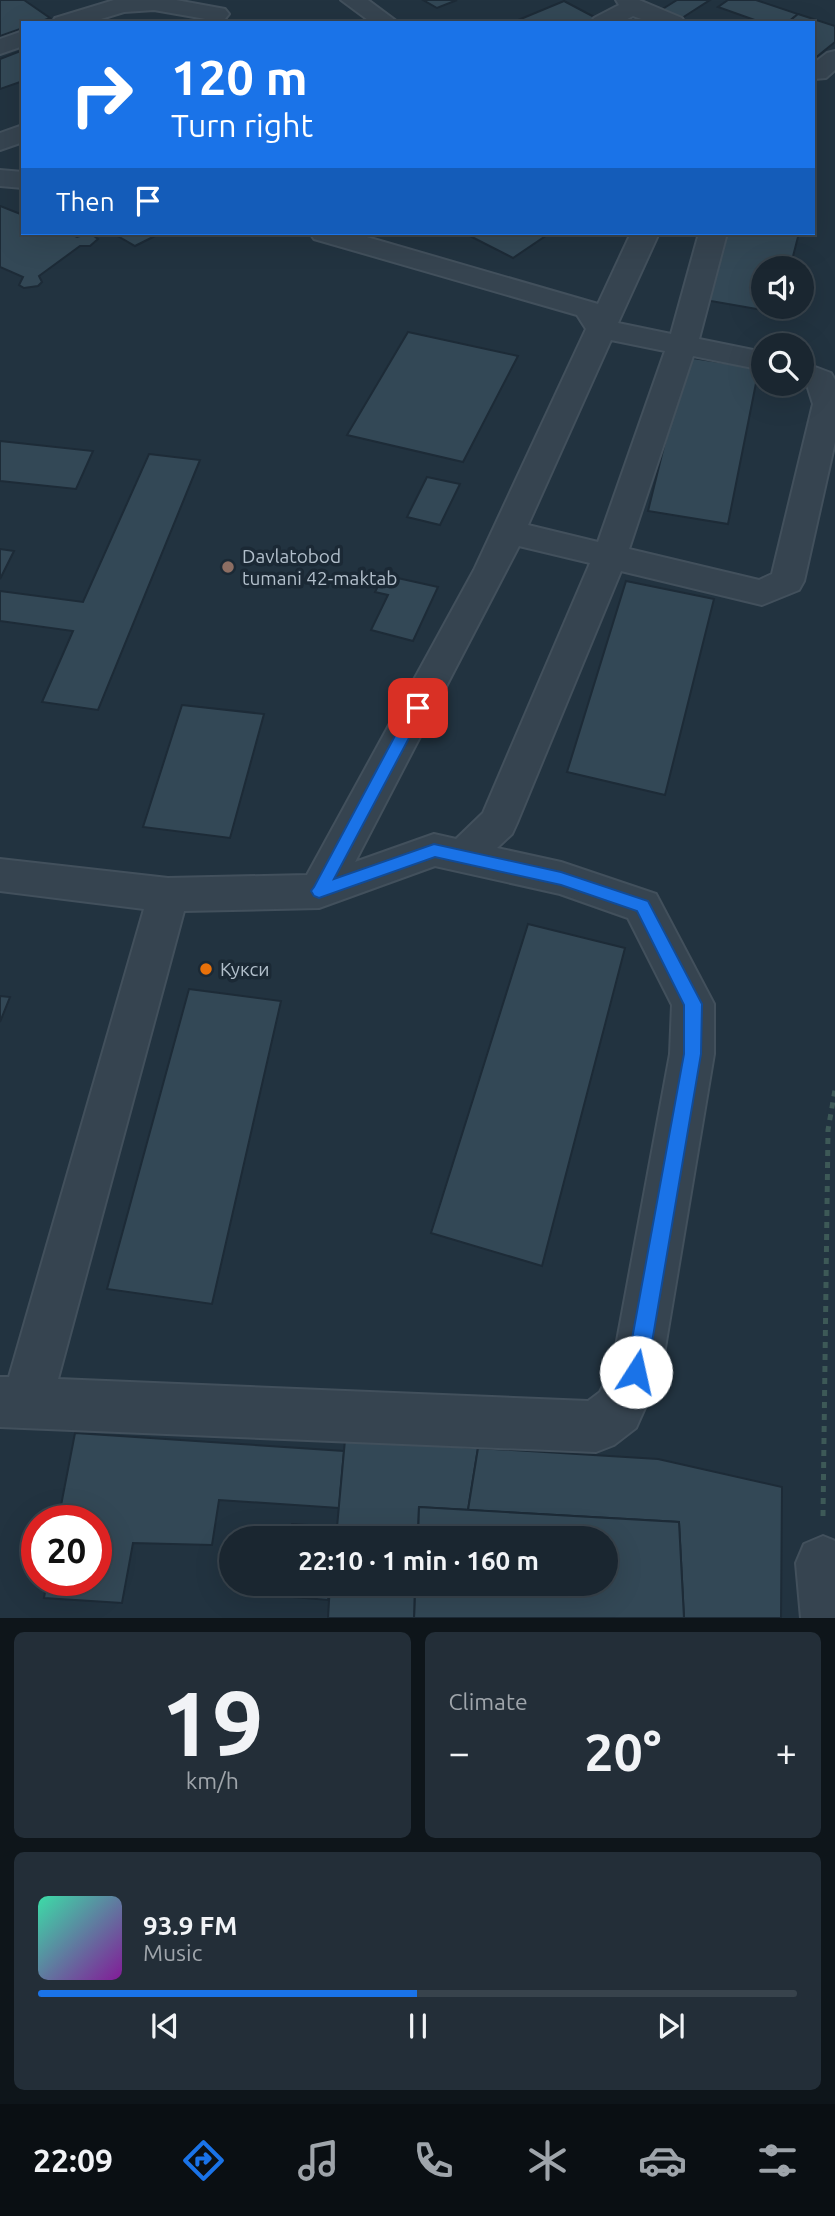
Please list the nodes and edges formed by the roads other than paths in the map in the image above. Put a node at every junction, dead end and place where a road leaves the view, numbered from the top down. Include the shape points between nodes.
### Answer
1 (352, 0) edge
2 (130, 3) edge
3 (629, 3) edge
4 (219, 12) edge
5 (70, 21) edge
6 (384, 21) edge
7 (604, 21) edge
8 (670, 21) edge
9 (21, 39) edge
10 (0, 47) edge
11 (21, 134) edge
12 (0, 142) edge
13 (0, 178) edge
14 (21, 180) edge
15 (331, 235) edge
16 (644, 235) edge
17 (712, 235) edge
18 (601, 329) junction
19 (681, 346) junction
20 (751, 359) edge
21 (814, 377) edge
22 (509, 532) junction
23 (610, 557) junction
24 (462, 857) junction
25 (0, 875) edge
26 (319, 891) junction
27 (168, 895) junction
28 (13, 1403) edge
29 (822, 1563) road end
30 (828, 1618) edge

1 - 6 lane
2 - 4 lane
2 - 5 lane
3 - 7 lane
3 - 8 lane
9 - 10 lane
11 - 12 lane
13 - 14 lane
15 - 18 lane via 587,309
16 - 18 lane
17 - 19 lane
18 - 19 lane
18 - 22 lane
19 - 20 lane
19 - 23 lane
21 - 23 lane via 820,380 828,404 787,581 762,593
22 - 23 lane
22 - 26 lane
23 - 24 lane via 498,823
24 - 26 lane via 434,850
24 - 28 lane via 561,878 642,906 693,1004 692,1054 636,1372 618,1410 596,1427
25 - 27 lane
26 - 27 lane
27 - 28 lane
29 - 30 lane

